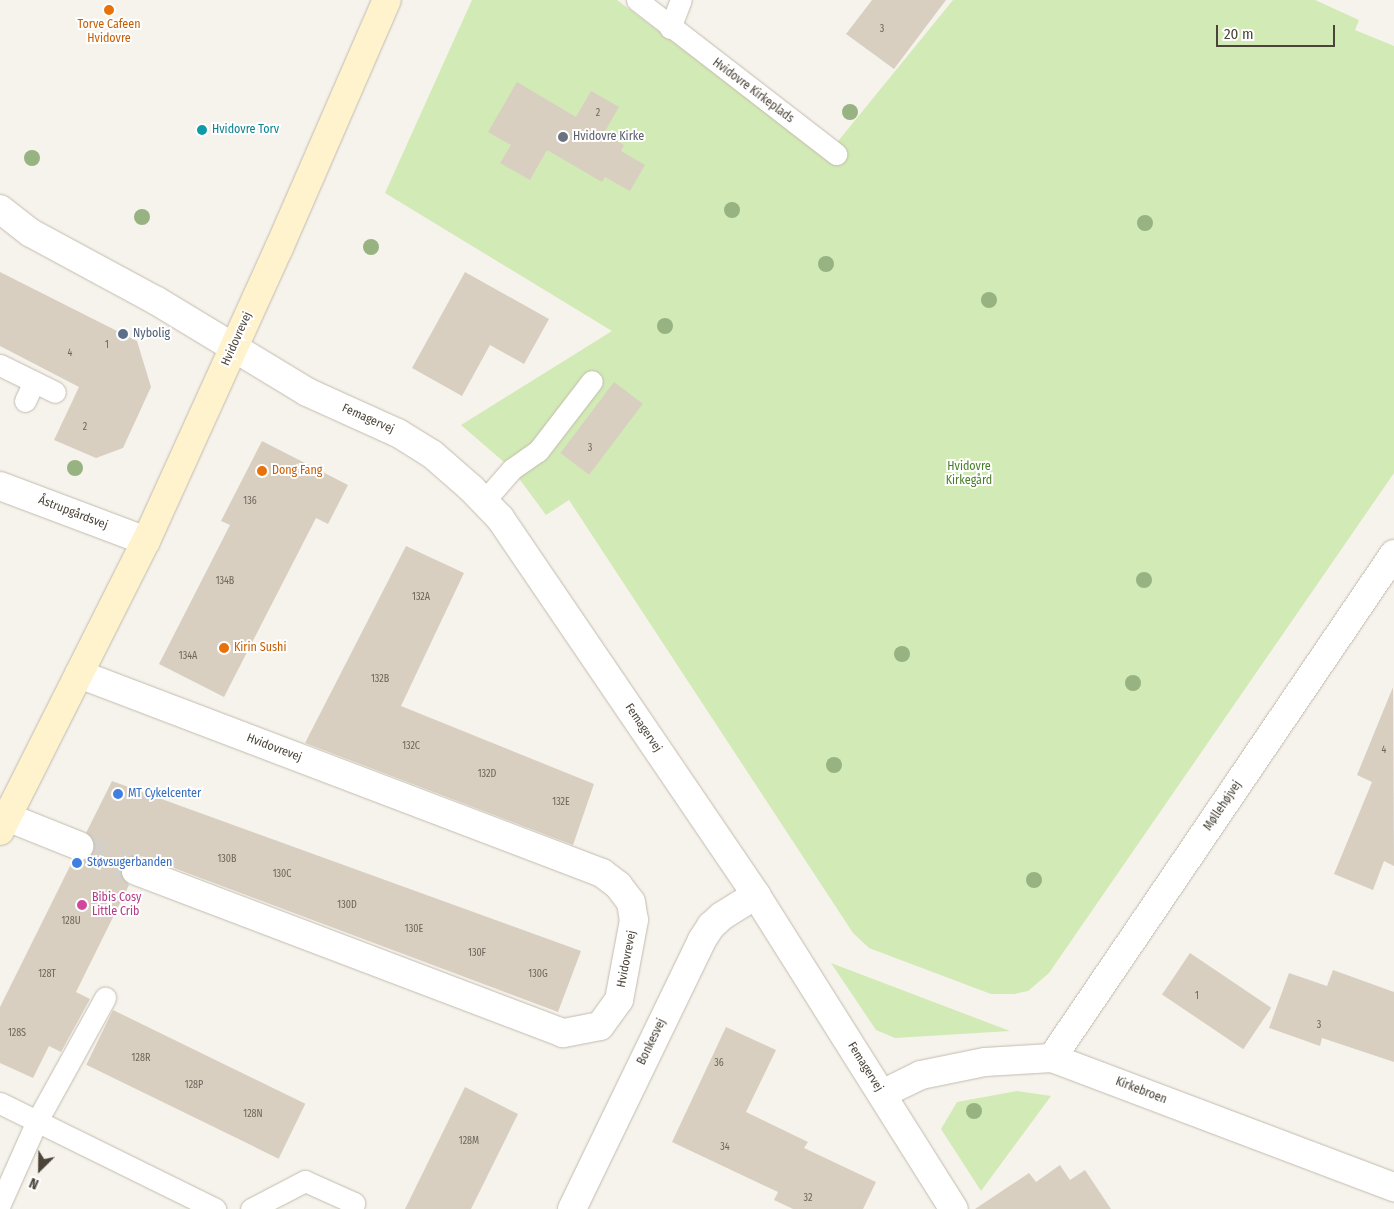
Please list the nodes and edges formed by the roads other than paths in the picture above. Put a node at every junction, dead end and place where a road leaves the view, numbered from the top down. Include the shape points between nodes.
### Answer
1 (387, 0) edge
2 (637, 0) edge
3 (682, 0) edge
4 (670, 28) junction
5 (836, 154) dead end
6 (0, 209) edge
7 (234, 347) junction
8 (0, 365) edge
9 (592, 381) dead end
10 (34, 382) junction
11 (55, 392) dead end
12 (25, 401) dead end
13 (0, 486) edge
14 (484, 501) junction
15 (146, 541) junction
16 (1391, 564) edge
17 (79, 674) junction
18 (4, 824) edge
19 (79, 846) tunnel mouth
20 (136, 871) tunnel mouth
21 (756, 895) junction
22 (105, 998) dead end
23 (1052, 1058) junction
24 (882, 1094) junction
25 (0, 1103) edge
26 (37, 1121) junction
27 (1394, 1187) edge
28 (0, 1204) edge
29 (215, 1209) edge
30 (251, 1209) edge
31 (351, 1209) edge
32 (572, 1209) edge
33 (954, 1209) edge

1 - 7 street, Hvidovrevej
2 - 4 lane, Hvidovre Kirkeplads
3 - 4 lane
4 - 5 lane, Hvidovre Kirkeplads
6 - 7 street via 32,234 157,301
7 - 14 street, Femagervej via 307,392 398,433 432,454
7 - 15 street, Hvidovrevej
8 - 10 lane
9 - 14 lane via 538,451 512,469
10 - 11 lane
10 - 12 lane
13 - 15 street, Åstrupgårdsvej
14 - 21 street, Femagervej via 505,526
15 - 17 street, Hvidovrevej
16 - 23 street, Møllehøjvej
17 - 18 street, Hvidovrevej
17 - 20 street, Hvidovrevej via 602,873 631,902 634,920 619,1000 600,1026 563,1033
18 - 19 street, Hvidovrevej
21 - 24 street, Femagervej
21 - 32 street, Bonkesvej via 722,916 702,940
22 - 26 lane
23 - 24 street, Kirkebroen via 986,1062 921,1075
23 - 27 street, Kirkebroen
24 - 33 street, Femagervej
25 - 26 lane
26 - 28 lane
26 - 29 lane
30 - 31 lane via 305,1181 354,1203

